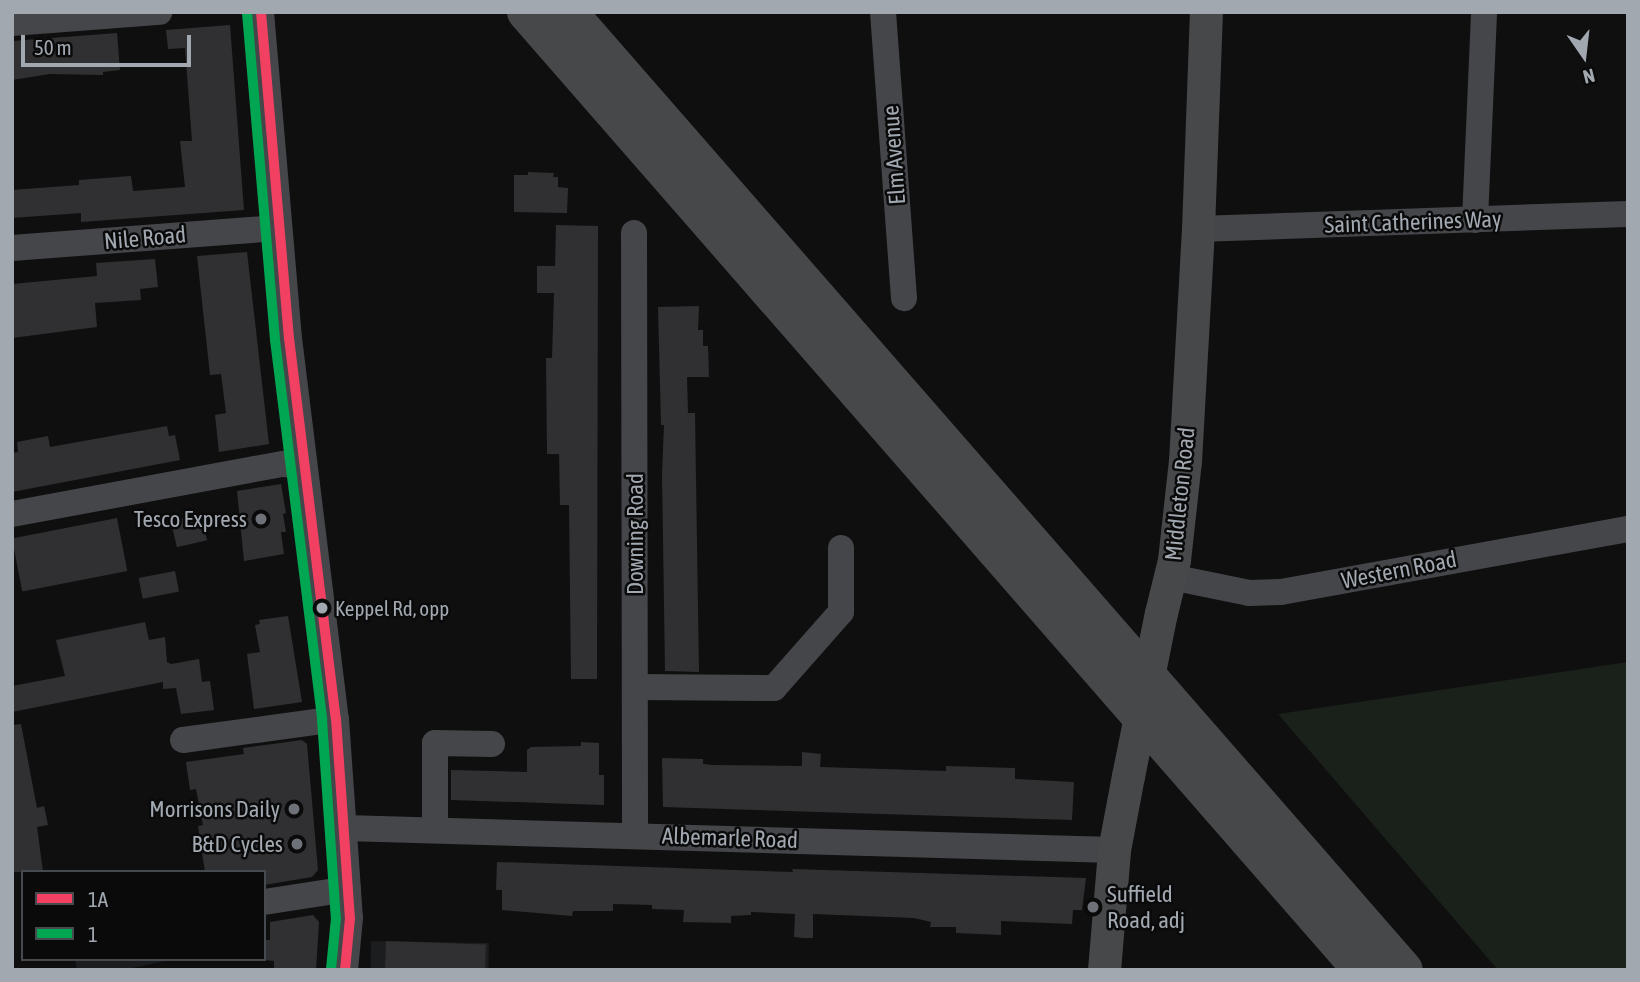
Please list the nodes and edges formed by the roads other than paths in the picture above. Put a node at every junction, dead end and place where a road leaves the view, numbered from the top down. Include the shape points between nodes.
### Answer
1 (160, 12) edge
2 (261, 12) edge
3 (526, 12) edge
4 (568, 12) edge
5 (883, 12) edge
6 (1206, 12) edge
7 (1484, 12) edge
8 (12, 23) edge
9 (1628, 214) edge
10 (1475, 220) junction
11 (278, 228) junction
12 (1198, 229) junction
13 (634, 233) dead end
14 (12, 248) edge
15 (904, 298) dead end
16 (304, 466) junction
17 (12, 514) edge
18 (1628, 529) edge
19 (841, 548) dead end
20 (1171, 577) junction
21 (635, 687) junction
22 (336, 719) junction
23 (183, 740) dead end
24 (492, 744) dead end
25 (345, 828) junction
26 (435, 828) junction
27 (635, 835) junction
28 (1114, 850) junction
29 (348, 889) junction
30 (266, 902) edge
31 (345, 970) edge
32 (1104, 970) edge
33 (1362, 970) edge
34 (1404, 970) edge

1 - 8 street
2 - 11 street
3 - 33 highway
4 - 34 highway
5 - 15 street, Elm Avenue
6 - 12 main road, Middleton Road
7 - 10 street
9 - 10 street, Saint Catherines Way
10 - 12 street, Saint Catherines Way
11 - 14 street, Nile Road
11 - 16 street
12 - 20 main road, Middleton Road via 1185,461
13 - 21 street, Downing Road
16 - 17 street via 283,464
16 - 22 street
18 - 20 street, Western Road via 1281,592 1249,593
19 - 21 street via 841,612 774,688
20 - 28 main road, Middleton Road, bridge
21 - 27 street, Downing Road
22 - 23 street
22 - 25 street
24 - 26 street via 435,743
25 - 26 street, Albemarle Road
25 - 29 street
26 - 27 street, Albemarle Road
27 - 28 street, Albemarle Road
28 - 32 main road, Middleton Road
29 - 30 street
29 - 31 street

